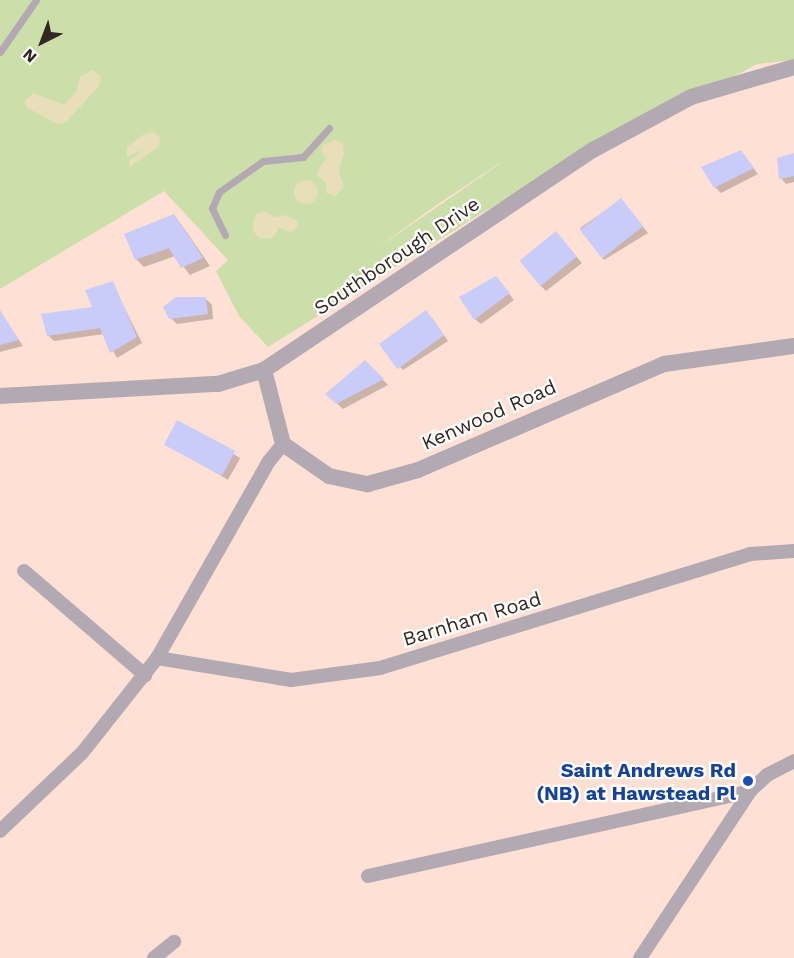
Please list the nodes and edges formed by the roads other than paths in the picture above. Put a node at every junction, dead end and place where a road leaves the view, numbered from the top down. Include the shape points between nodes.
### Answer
1 (36, 0) edge
2 (0, 52) edge
3 (794, 67) edge
4 (329, 128) dead end
5 (225, 235) dead end
6 (794, 346) edge
7 (264, 370) junction
8 (0, 396) edge
9 (283, 444) junction
10 (794, 551) edge
11 (24, 572) dead end
12 (157, 658) junction
13 (145, 675) junction
14 (794, 762) edge
15 (750, 791) junction
16 (1, 827) edge
17 (368, 876) dead end
18 (174, 942) dead end
19 (154, 958) edge
20 (640, 958) edge

1 - 2 lane
3 - 7 street, Southborough Drive via 691,98 593,150
4 - 5 lane via 303,157 263,161 219,192 212,208
6 - 9 street, Kenwood Road via 664,364 418,470 368,484 329,476
7 - 8 street, Southborough Drive via 218,384
7 - 9 street
9 - 12 street via 263,471
10 - 12 street, Barnham Road via 750,554 491,636 347,673 291,680
11 - 13 street
12 - 13 street
13 - 16 street via 82,753
14 - 15 street via 767,774
15 - 17 street
15 - 20 street
18 - 19 street

